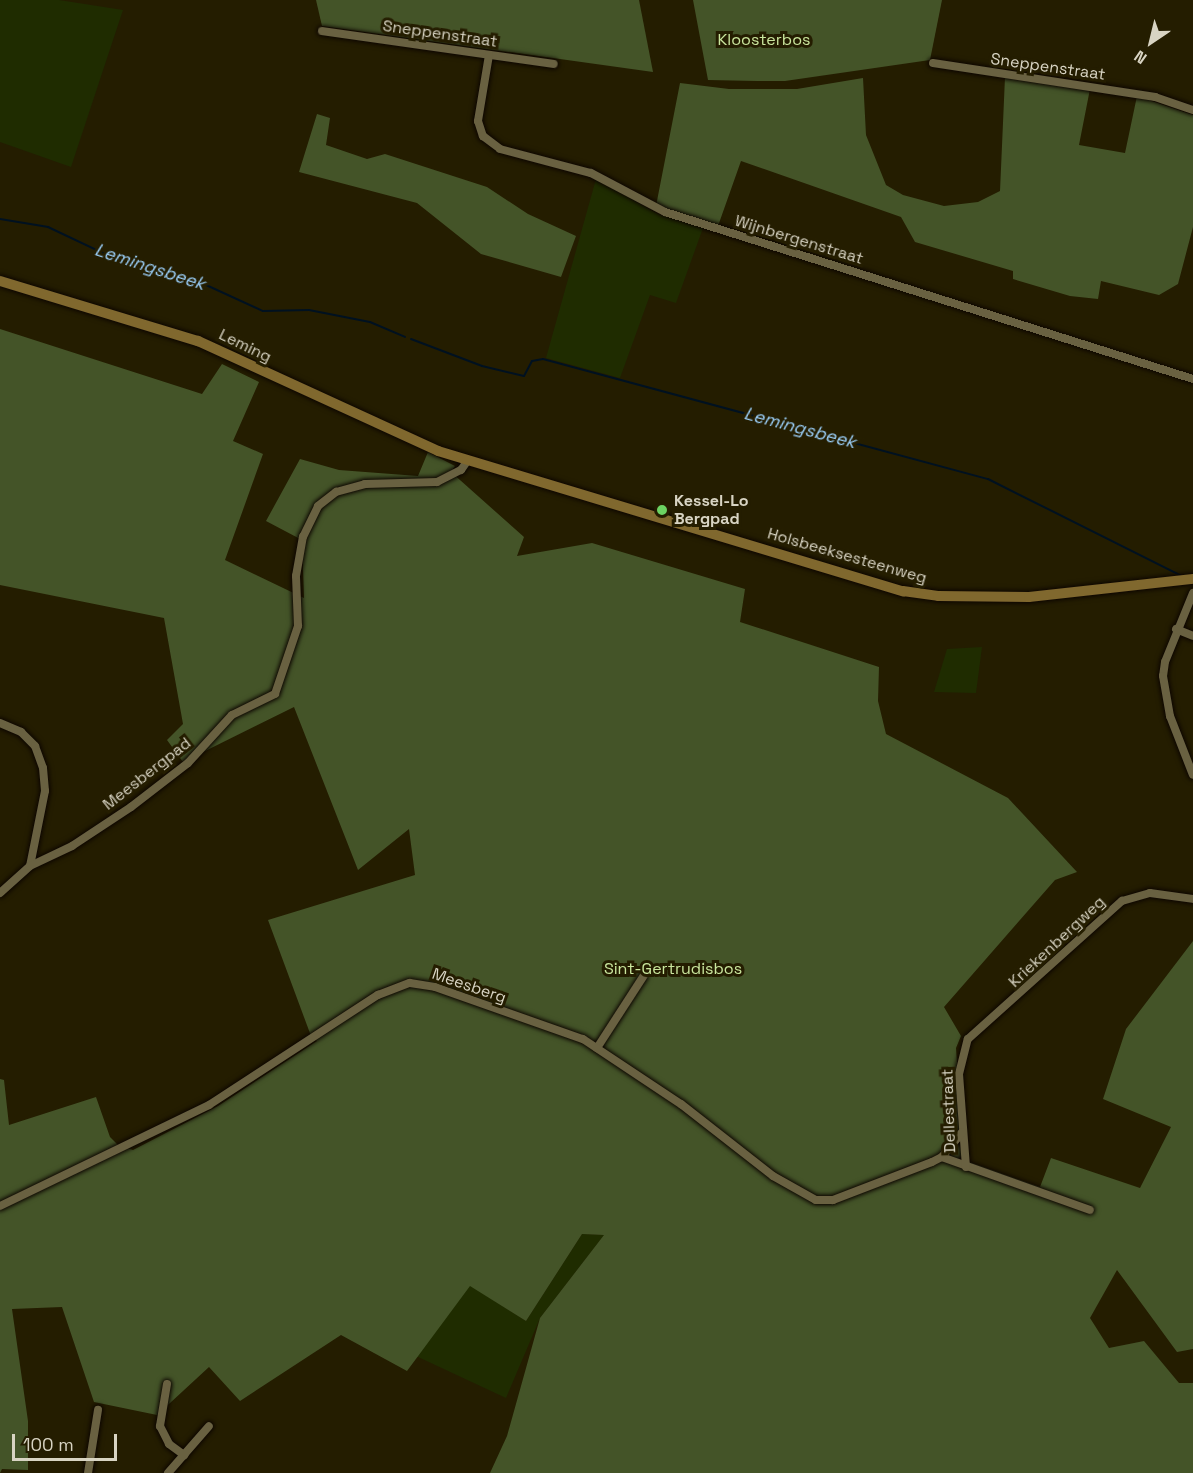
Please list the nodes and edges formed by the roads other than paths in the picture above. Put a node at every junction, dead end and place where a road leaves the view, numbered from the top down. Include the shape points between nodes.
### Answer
1 (322, 31) dead end
2 (489, 55) junction
3 (933, 63) dead end
4 (554, 64) dead end
5 (1193, 111) edge
6 (0, 281) edge
7 (1193, 379) edge
8 (468, 460) junction
9 (1193, 580) edge
10 (1193, 593) edge
11 (1176, 629) junction
12 (1193, 636) edge
13 (0, 723) edge
14 (1193, 776) edge
15 (30, 866) junction
16 (0, 893) edge
17 (1193, 899) edge
18 (644, 977) dead end
19 (983, 1028) joint
20 (597, 1048) junction
21 (962, 1132) junction
22 (942, 1157) junction
23 (966, 1167) junction
24 (0, 1206) edge
25 (1090, 1210) dead end
26 (166, 1384) dead end
27 (98, 1410) dead end
28 (209, 1426) dead end
29 (184, 1455) junction
30 (88, 1473) edge
31 (168, 1473) edge

1 - 2 street, Sneppenstraat
2 - 4 street, Sneppenstraat
2 - 7 street, Wijnbergenstraat via 478,121 483,136 500,149 591,174 665,212
3 - 5 street, Sneppenstraat via 1148,96
6 - 8 street, Leming via 198,341 342,409
8 - 9 street, Holsbeeksesteenweg via 920,595 1029,597
8 - 15 street, Meesbergpad via 461,470 437,482 365,484 336,492 318,506 303,537 296,576 298,626 282,681 270,699 232,715 198,754 131,807 72,846
10 - 11 street
11 - 12 street
11 - 14 street via 1164,662 1163,690
13 - 15 street via 21,732 35,746 44,768 45,791
15 - 16 street, Meesbergpad
17 - 19 street, Kriekenbergweg via 1144,893 1122,901
18 - 20 street
19 - 21 street, Dellestraat via 968,1039 962,1054
20 - 22 street, Meesberg via 681,1104 803,1196 825,1201
20 - 24 street, Meesberg via 569,1033 435,987 398,985 209,1105
21 - 22 street
21 - 23 street, Dellestraat
22 - 23 street, Dellestraat
23 - 25 street, Dellestraat
26 - 29 street via 160,1426 169,1444
27 - 30 street
28 - 29 street
29 - 31 street

